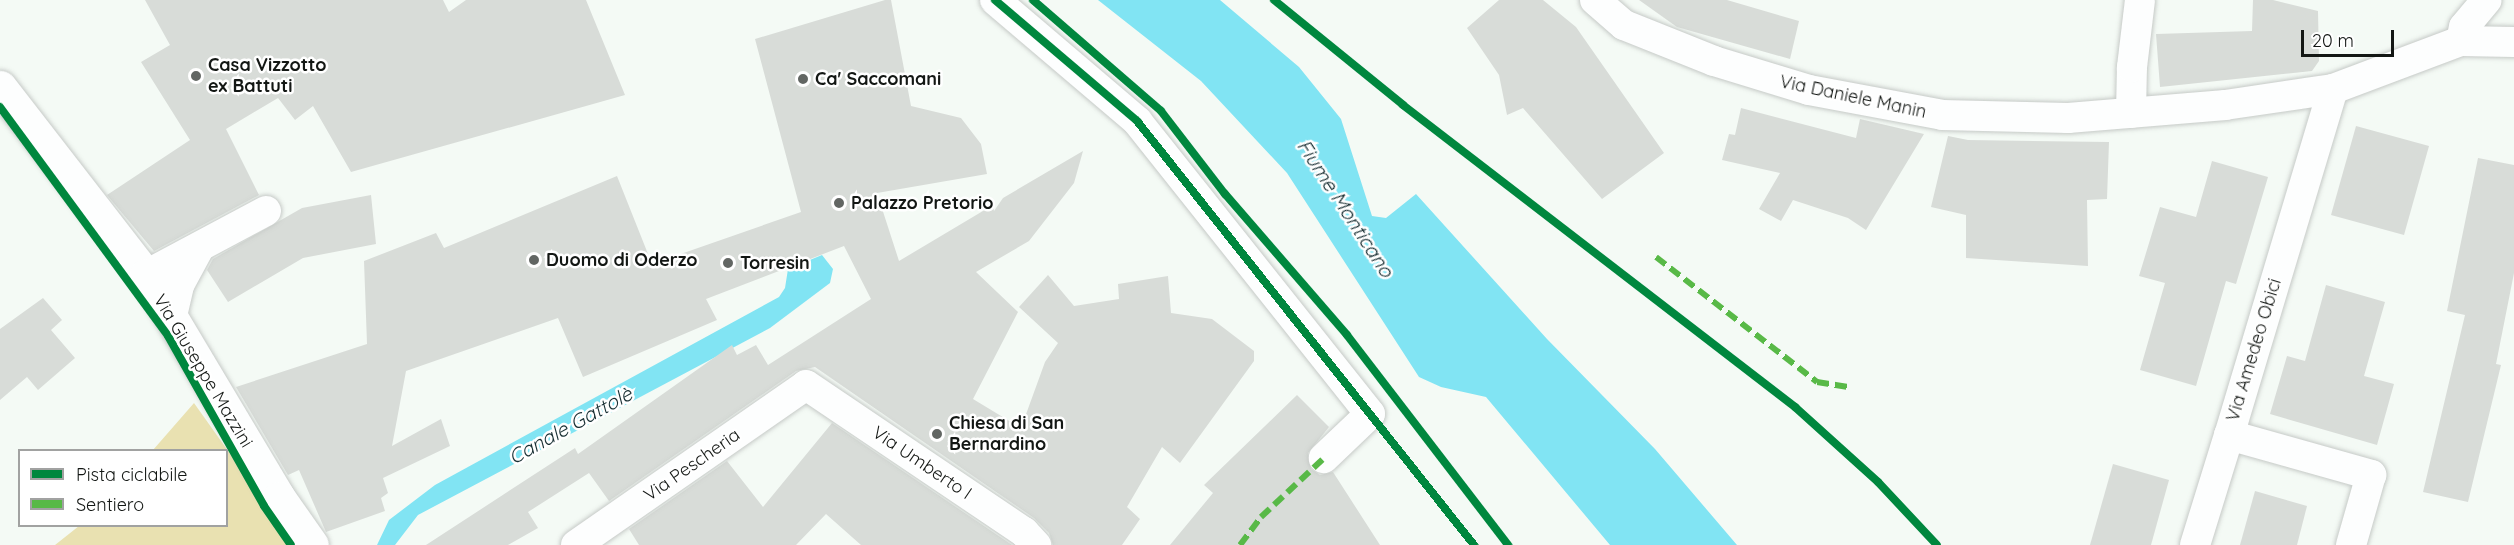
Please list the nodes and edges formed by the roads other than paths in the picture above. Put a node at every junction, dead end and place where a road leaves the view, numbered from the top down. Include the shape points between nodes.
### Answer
1 (995, 0) edge
2 (1595, 0) edge
3 (2140, 0) edge
4 (2487, 0) edge
5 (2461, 41) junction
6 (2514, 42) edge
7 (0, 87) edge
8 (2333, 89) junction
9 (2131, 113) junction
10 (266, 211) dead end
11 (199, 248) junction
12 (146, 275) junction
13 (172, 315) junction
14 (806, 384) joint
15 (2229, 435) junction
16 (1324, 458) dead end
17 (312, 545) edge
18 (576, 545) edge
19 (1036, 545) edge
20 (2195, 545) edge
21 (2351, 545) edge

1 - 16 street via 1137,121 1370,414
2 - 9 street, Via Daniele Manin via 1624,25 1671,46 1809,90 1942,116 2068,118
3 - 9 street
4 - 5 street via 2464,27
5 - 6 street, Via Daniele Manin
5 - 8 street, Via Daniele Manin
7 - 12 street, Via Giuseppe Mazzini
8 - 9 street, Via Daniele Manin via 2225,105
8 - 15 street, Via Amedeo Obici
10 - 11 street
11 - 12 street
11 - 13 street via 179,285
12 - 13 street, Via Giuseppe Mazzini
13 - 17 street, Via Giuseppe Mazzini via 279,498
14 - 18 street, Via Pescheria
14 - 19 street, Via Umberto I via 1024,532
15 - 20 street
15 - 21 street, Via Amedeo Obici via 2371,475

